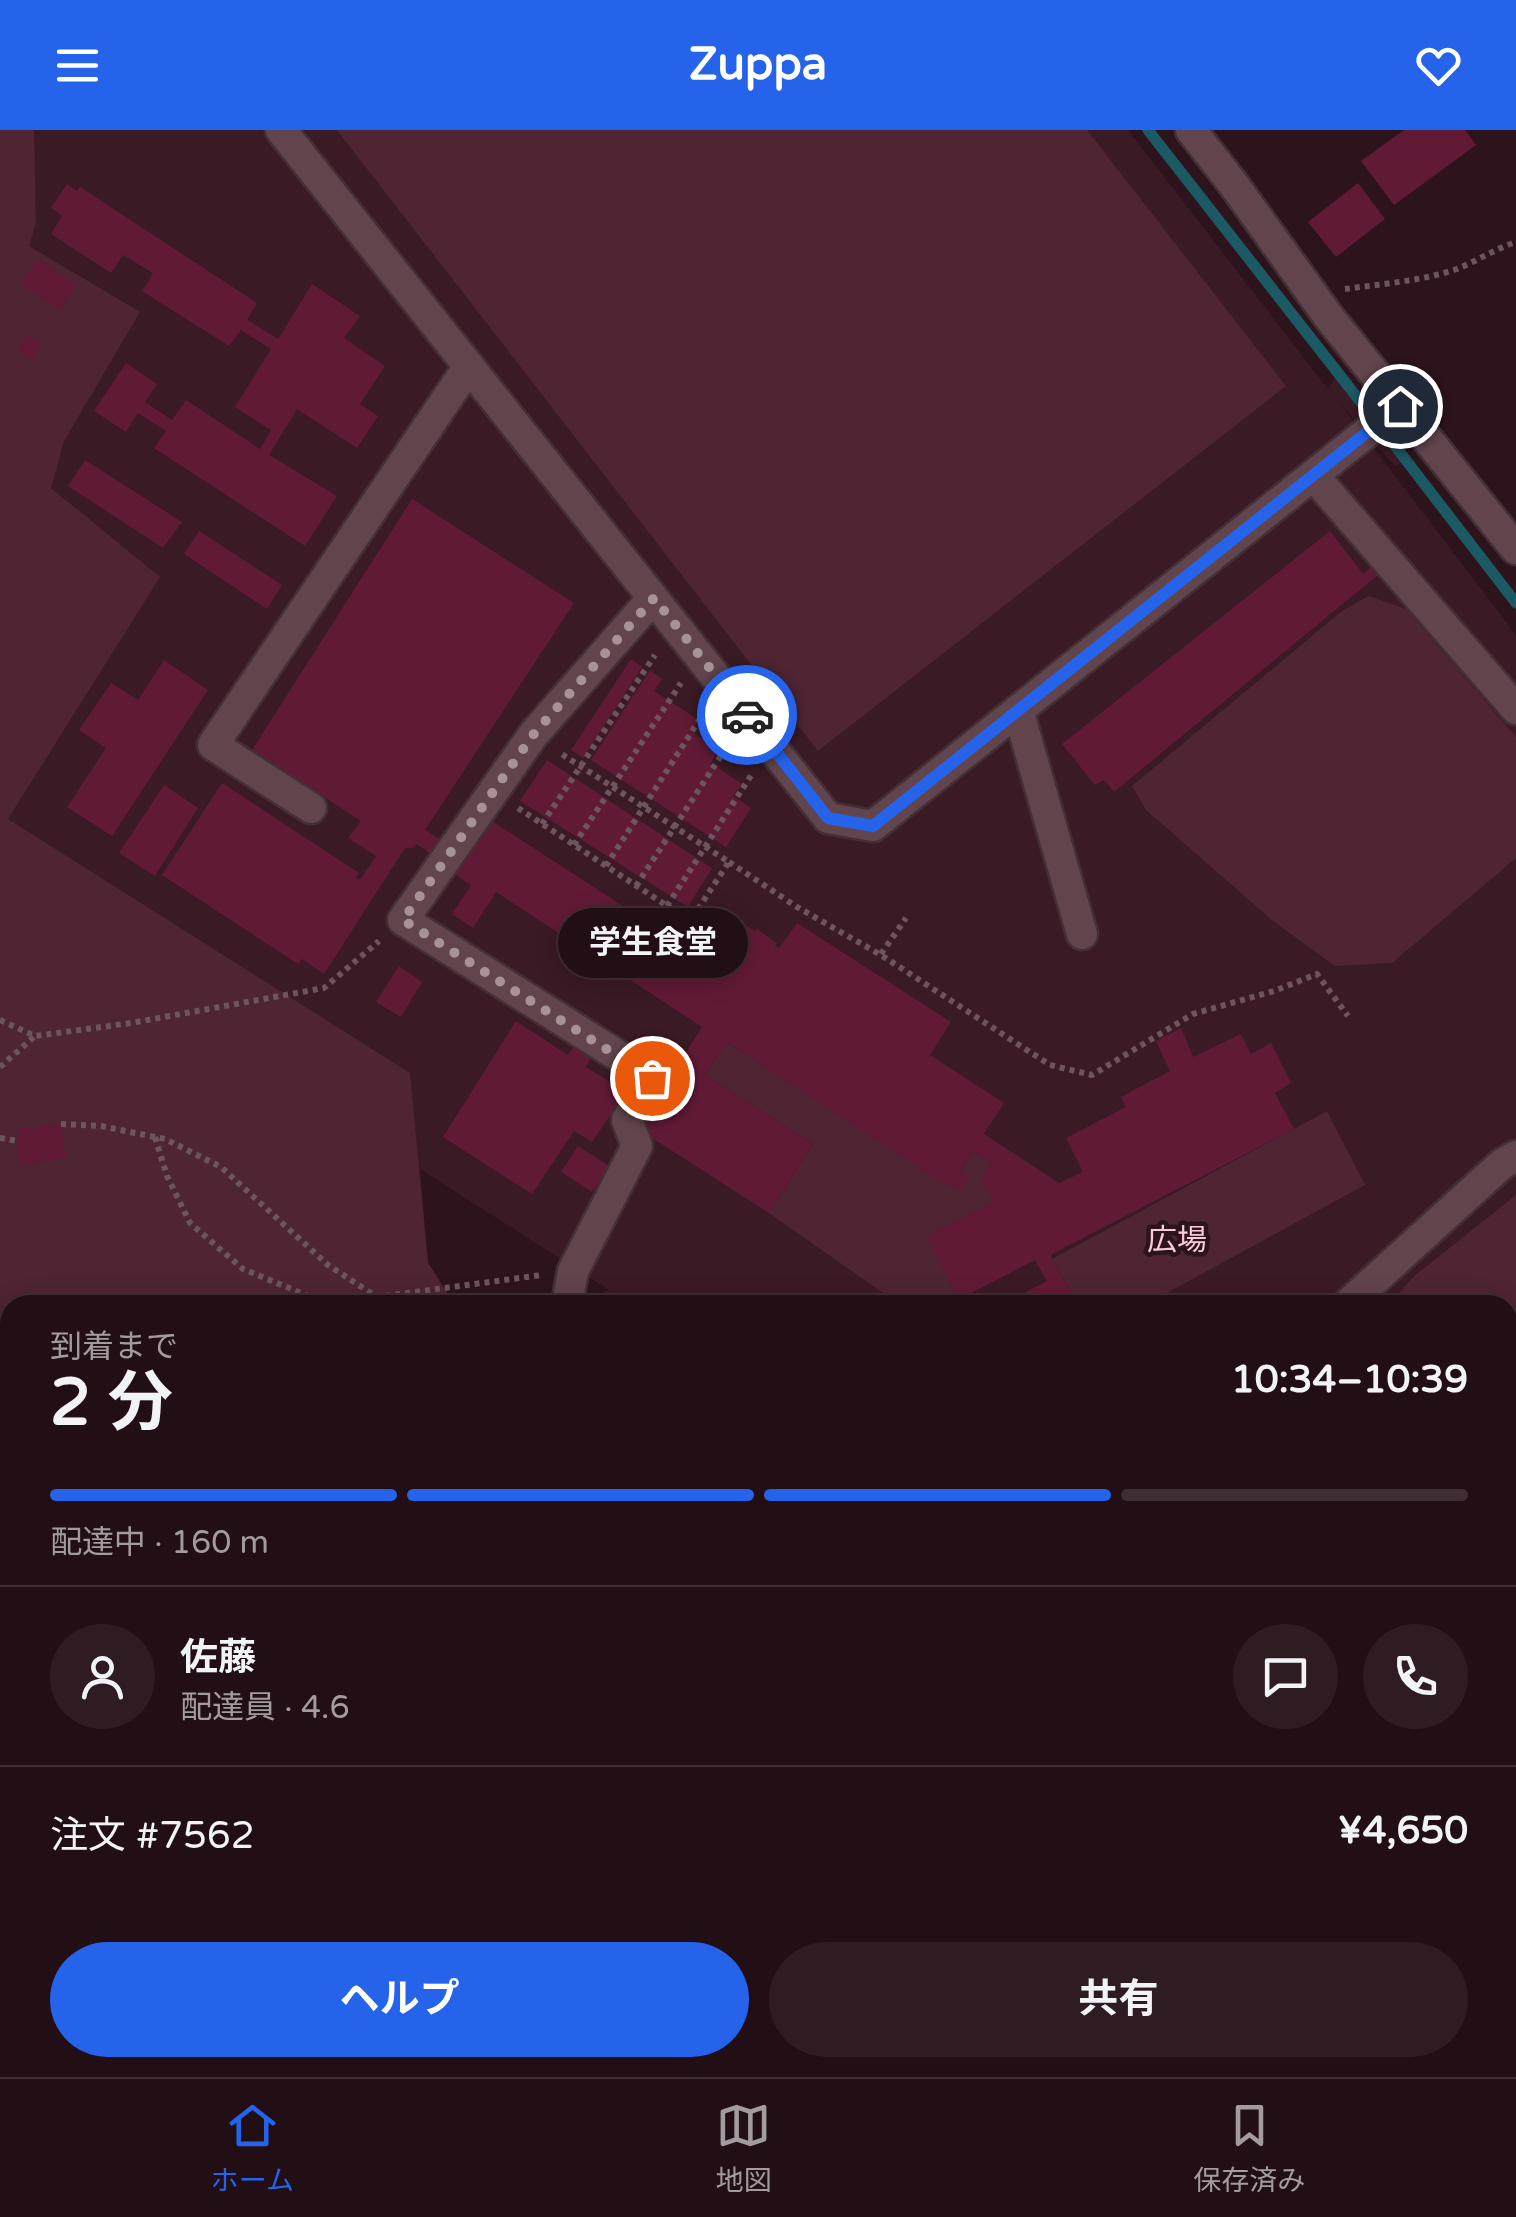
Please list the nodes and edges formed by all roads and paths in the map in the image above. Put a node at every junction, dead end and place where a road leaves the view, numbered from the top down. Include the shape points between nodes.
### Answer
1 (281, 130) edge
2 (1191, 130) edge
3 (1516, 242) edge
4 (1312, 294) junction
5 (469, 366) junction
6 (1400, 406) junction
7 (1313, 475) junction
8 (1516, 549) edge
9 (654, 598) junction
10 (654, 655) dead end
11 (682, 682) dead end
12 (1516, 709) edge
13 (1018, 710) junction
14 (705, 712) dead end
15 (533, 735) junction
16 (728, 746) dead end
17 (581, 766) junction
18 (752, 774) dead end
19 (612, 786) junction
20 (492, 791) junction
21 (643, 807) junction
22 (311, 808) dead end
23 (542, 824) junction
24 (674, 826) junction
25 (574, 844) junction
26 (705, 846) junction
27 (729, 862) junction
28 (606, 866) junction
29 (636, 886) junction
30 (667, 906) junction
31 (906, 918) dead end
32 (403, 920) junction
33 (1082, 934) dead end
34 (881, 955) junction
35 (1348, 1016) dead end
36 (0, 1020) edge
37 (35, 1036) junction
38 (0, 1066) edge
39 (61, 1124) dead end
40 (155, 1137) junction
41 (0, 1138) edge
42 (18, 1141) dead end
43 (1516, 1156) edge
44 (1516, 1169) edge
45 (573, 1271) junction
46 (305, 1295) edge
47 (374, 1295) edge
48 (392, 1295) edge
49 (568, 1295) edge
50 (1357, 1295) edge
51 (1369, 1295) edge

1 - 5 street
2 - 4 street
3 - 4 path via 1458,268
4 - 6 street
5 - 9 street
5 - 22 street via 213,744
6 - 7 street
6 - 8 street
7 - 12 street
7 - 13 street
9 - 13 street via 828,818 873,826
9 - 15 street
10 - 17 path
11 - 19 path
13 - 33 street
14 - 21 path
15 - 17 path
15 - 20 street
16 - 24 path
17 - 19 path
17 - 23 path
18 - 26 path
19 - 21 path
19 - 25 path
20 - 23 path
20 - 32 street
21 - 24 path
21 - 28 path
23 - 25 path
24 - 26 path
24 - 29 path
25 - 28 path
26 - 27 path
26 - 30 path
27 - 30 path via 690,921
27 - 34 path
28 - 29 path
29 - 30 path
31 - 34 path
32 - 37 path via 324,988
32 - 45 street via 652,1078 627,1120 636,1146
34 - 35 path via 1050,1065 1092,1076 1193,1014 1317,974
36 - 37 path
37 - 38 path
39 - 40 path
40 - 46 path via 190,1224 243,1270
40 - 47 path via 221,1167 328,1265
41 - 42 path
43 - 50 street
44 - 51 street
45 - 48 path
45 - 49 street

